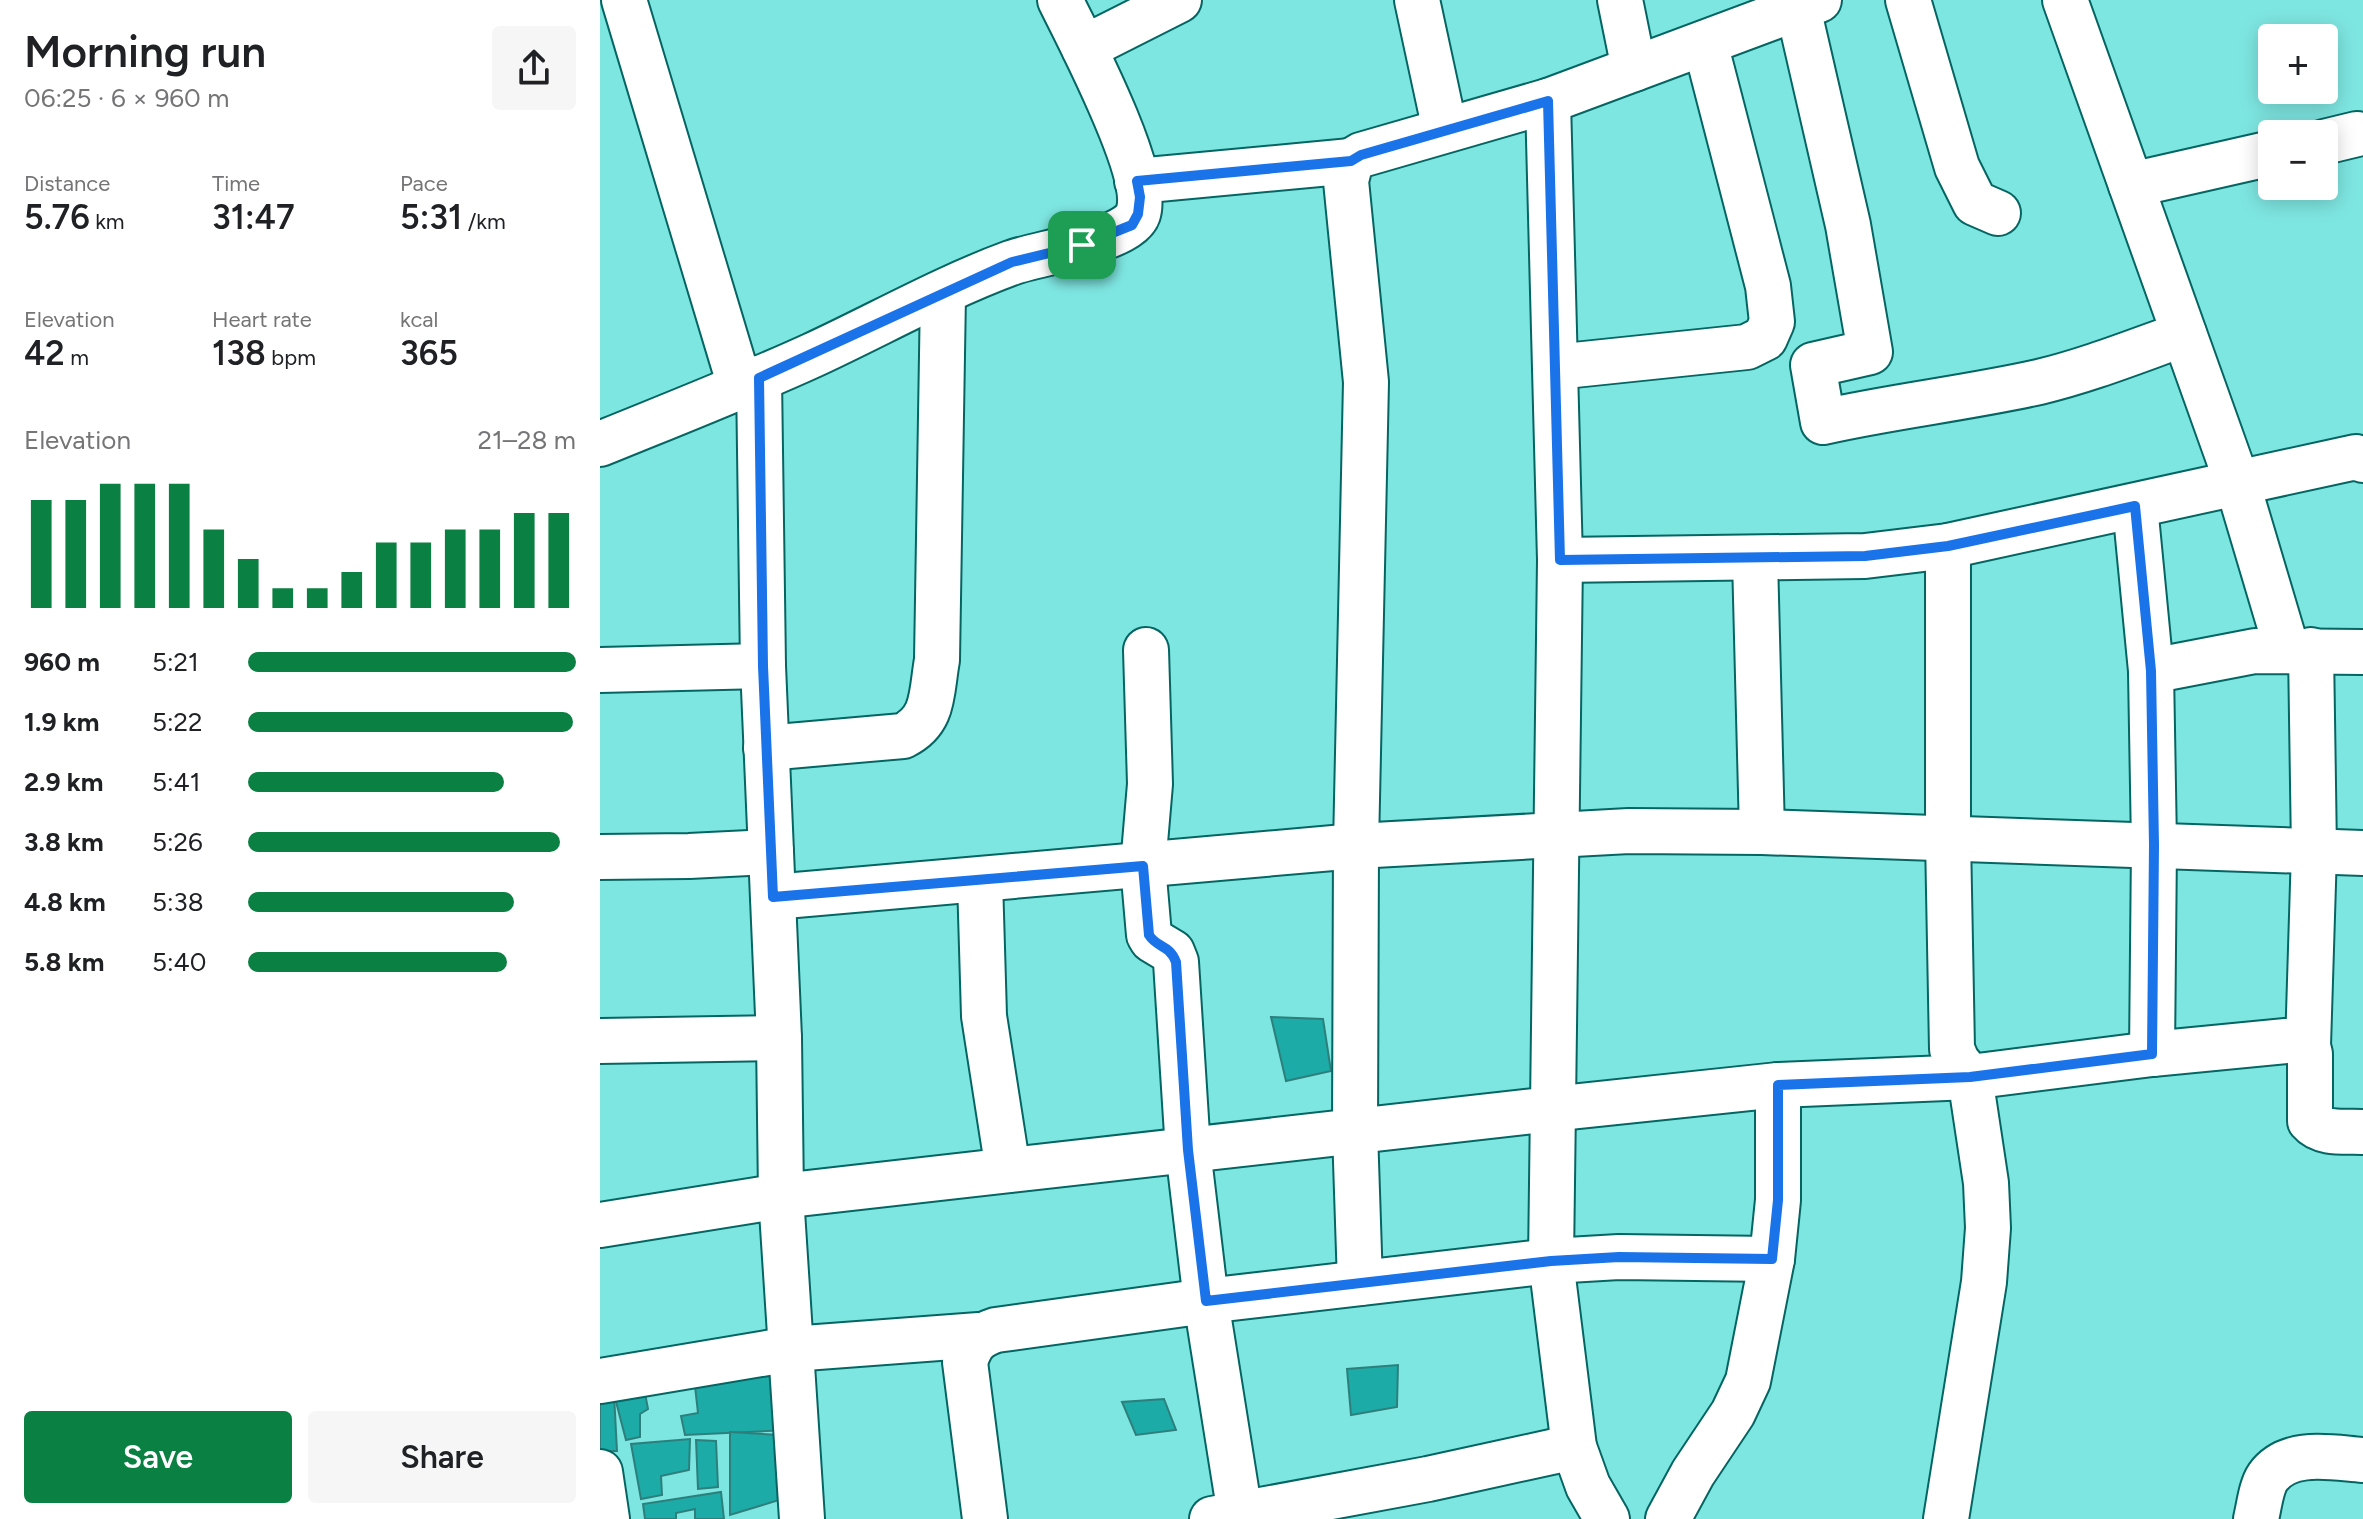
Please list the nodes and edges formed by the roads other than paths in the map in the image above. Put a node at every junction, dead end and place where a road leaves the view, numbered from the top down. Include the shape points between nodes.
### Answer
1 (624, 0) edge
2 (1060, 0) edge
3 (1179, 0) edge
4 (1417, 0) edge
5 (1620, 0) edge
6 (1908, 0) edge
7 (2065, 0) edge
8 (1808, 4) edge
9 (1705, 43) junction
10 (1084, 48) junction
11 (1634, 69) junction
12 (1548, 101) junction
13 (1445, 130) junction
14 (2258, 156) edge
15 (1351, 161) junction
16 (1137, 181) junction
17 (2131, 185) junction
18 (1998, 213) dead end
19 (943, 294) junction
20 (2184, 334) junction
21 (1555, 367) junction
22 (750, 382) junction
23 (600, 444) edge
24 (2363, 460) edge
25 (2237, 482) junction
26 (2135, 506) junction
27 (1948, 546) junction
28 (1755, 559) junction
29 (1560, 560) junction
30 (1146, 650) dead end
31 (2299, 650) junction
32 (2363, 652) edge
33 (763, 666) junction
34 (600, 670) edge
35 (2151, 671) junction
36 (766, 748) junction
37 (1762, 832) junction
38 (1557, 833) junction
39 (1948, 838) junction
40 (2154, 845) junction
41 (1356, 846) junction
42 (2314, 851) junction
43 (771, 852) junction
44 (2363, 853) edge
45 (600, 857) edge
46 (1143, 866) junction
47 (980, 880) junction
48 (773, 897) junction
49 (779, 1038) junction
50 (600, 1041) edge
51 (2308, 1046) junction
52 (2152, 1054) junction
53 (1970, 1077) junction
54 (1778, 1085) junction
55 (1551, 1109) junction
56 (1355, 1131) junction
57 (2363, 1132) edge
58 (1188, 1150) junction
59 (1008, 1170) junction
60 (781, 1196) junction
61 (600, 1225) edge
62 (1772, 1259) junction
63 (1551, 1261) junction
64 (1360, 1283) junction
65 (1206, 1301) junction
66 (979, 1335) junction
67 (791, 1349) junction
68 (600, 1381) edge
69 (1574, 1447) junction
70 (2363, 1460) edge
71 (600, 1472) edge
72 (1225, 1516) edge
73 (607, 1519) edge
74 (802, 1519) edge
75 (985, 1519) edge
76 (1607, 1519) edge
77 (1668, 1519) edge
78 (1946, 1519) edge
79 (2256, 1519) edge

1 - 22 street
2 - 10 street
3 - 10 street
4 - 13 street
5 - 11 street
6 - 18 street via 1957,167 1975,203
7 - 17 street
8 - 9 street
8 - 20 street via 1870,352 1813,365 1823,422 2039,382
9 - 11 street
9 - 21 street via 1768,286 1772,322 1765,338 1747,347
10 - 16 street via 1113,109
11 - 12 street
12 - 13 street
12 - 21 street
13 - 15 street
14 - 17 street
15 - 16 street
15 - 41 street via 1346,181 1366,382
16 - 19 street via 1140,197 1132,225 1082,245 1012,262
17 - 20 street
19 - 22 street
19 - 36 street via 937,660 928,716 903,736
20 - 25 street
21 - 29 street
22 - 23 street
22 - 33 street
24 - 25 street via 2356,457
25 - 26 street
25 - 31 street
26 - 27 street
26 - 35 street
27 - 28 street via 1865,556
27 - 39 street
28 - 29 street
28 - 37 street
29 - 38 street
30 - 46 street via 1150,784
31 - 32 street
31 - 35 street via 2255,651
31 - 42 street
33 - 34 street
33 - 36 street
35 - 40 street
36 - 43 street
37 - 38 street
37 - 39 street
38 - 41 street
38 - 55 street
39 - 40 street
39 - 53 street via 1952,1049
40 - 42 street
40 - 52 street
41 - 46 street
41 - 56 street
42 - 44 street
42 - 51 street
43 - 45 street
43 - 48 street
46 - 47 street
46 - 58 street via 1149,935 1172,952 1176,962
47 - 48 street
47 - 59 street via 984,1016
48 - 49 street
49 - 50 street
49 - 60 street
51 - 52 street via 2286,1041
51 - 57 street via 2310,1121 2327,1130
52 - 53 street
53 - 54 street
53 - 78 street via 1988,1228
54 - 55 street
54 - 62 street
55 - 56 street
55 - 63 street
56 - 58 street
56 - 64 street
58 - 59 street
58 - 65 street
59 - 60 street
60 - 61 street
60 - 67 street
62 - 63 street
62 - 77 street via 1748,1381
63 - 64 street
63 - 69 street
64 - 65 street
65 - 66 street
65 - 72 street
66 - 67 street
66 - 75 street via 965,1362
67 - 68 street
67 - 74 street
69 - 72 street
69 - 76 street
70 - 79 street via 2304,1457 2282,1464 2267,1478
71 - 73 street

